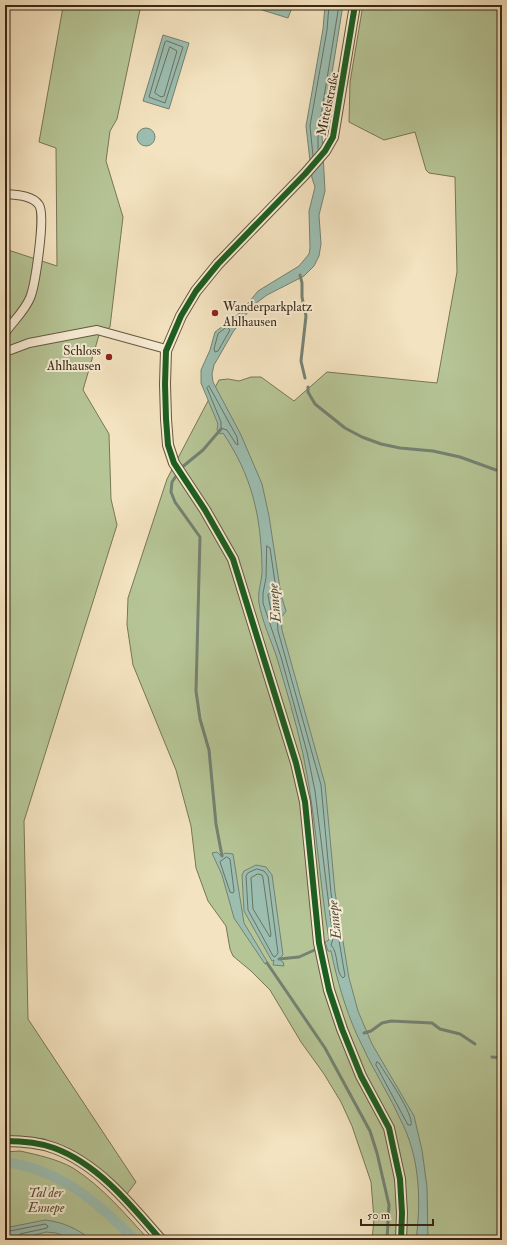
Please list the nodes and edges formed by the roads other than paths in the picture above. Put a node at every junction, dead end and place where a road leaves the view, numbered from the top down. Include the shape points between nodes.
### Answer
1 (355, 5) edge
2 (5, 194) edge
3 (5, 333) edge
4 (166, 349) junction
5 (5, 352) edge
6 (5, 1141) edge
7 (161, 1240) edge
8 (401, 1240) edge

1 - 4 street, Mittelstraße via 334,131 325,151 196,291
2 - 3 street via 31,198 39,205 42,216 32,291 24,310
4 - 5 street via 97,330 28,343
4 - 8 street via 164,384 168,445 174,463 205,510 232,560 296,763 305,802 320,948 342,1029 361,1076 389,1128 400,1180
6 - 7 street via 42,1144 84,1164 122,1197

